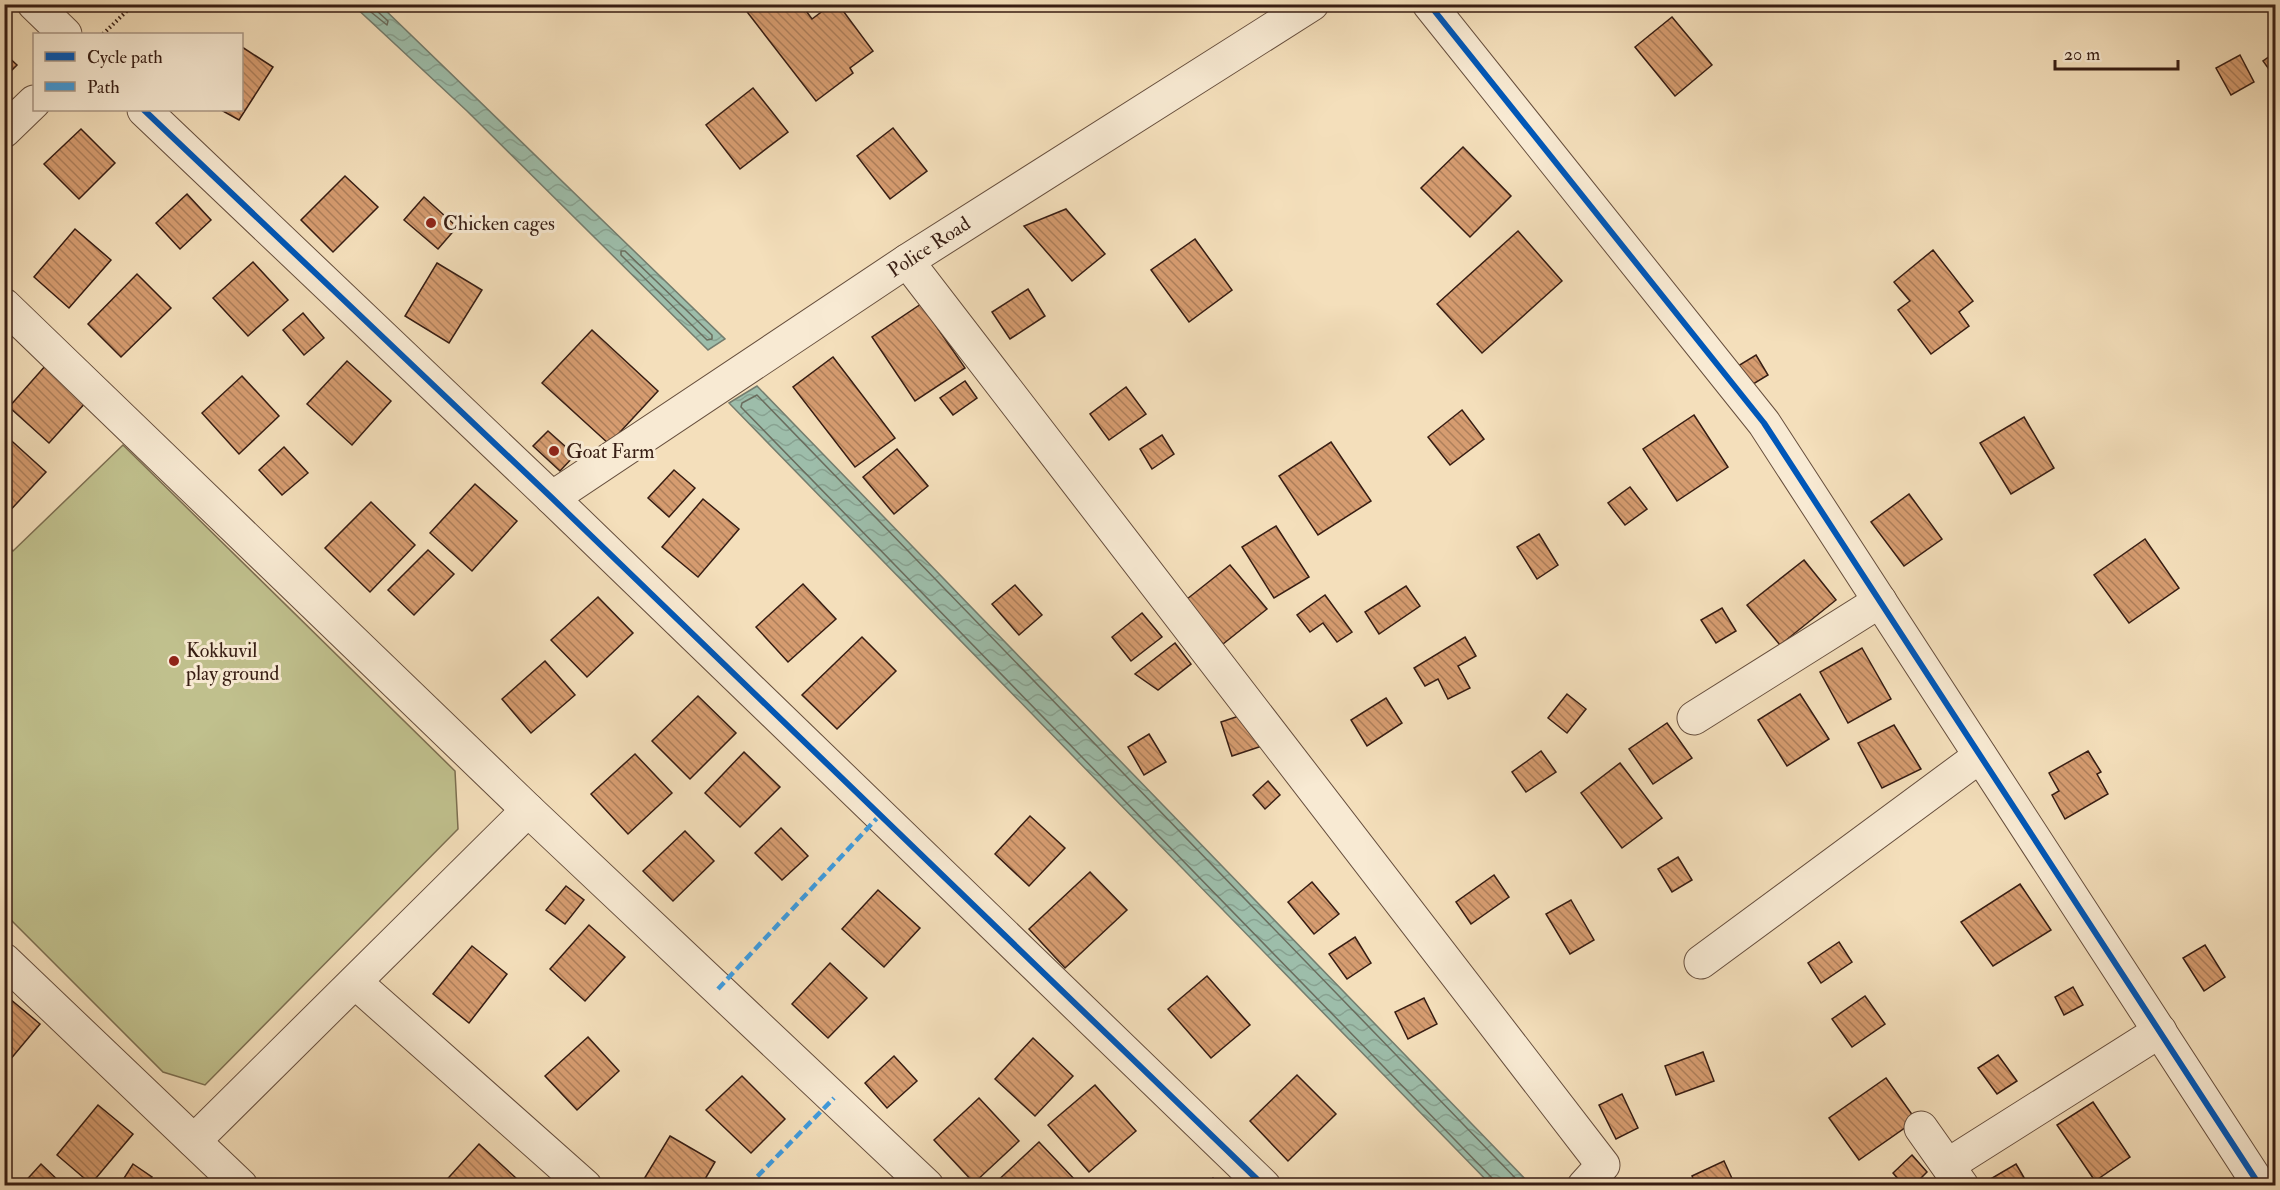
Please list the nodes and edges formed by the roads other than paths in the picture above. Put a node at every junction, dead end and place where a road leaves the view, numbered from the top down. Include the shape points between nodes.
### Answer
1 (33, 4) edge
2 (1312, 4) edge
3 (1430, 4) edge
4 (65, 33) edge
5 (33, 103) edge
6 (145, 111) edge
7 (4, 131) edge
8 (907, 261) junction
9 (4, 305) edge
10 (552, 498) junction
11 (1880, 601) junction
12 (1694, 718) dead end
13 (1980, 756) junction
14 (528, 810) junction
15 (4, 960) edge
16 (1701, 962) dead end
17 (355, 982) junction
18 (2160, 1031) junction
19 (1921, 1128) dead end
20 (194, 1141) junction
21 (1955, 1175) edge
22 (241, 1185) edge
23 (585, 1185) edge
24 (927, 1185) edge
25 (1264, 1185) edge
26 (1584, 1185) edge
27 (2260, 1185) edge

1 - 4 street
2 - 8 street, Police Road
3 - 11 street via 1764,423
5 - 7 street
6 - 10 street
8 - 10 street, Police Road
8 - 26 street via 1603,1165
9 - 14 street
10 - 25 street
11 - 12 street
11 - 13 street
13 - 16 street
13 - 18 street
14 - 17 street
14 - 24 street
15 - 20 street
17 - 20 street
17 - 23 street
18 - 21 street
18 - 27 street
19 - 21 street
20 - 22 street

